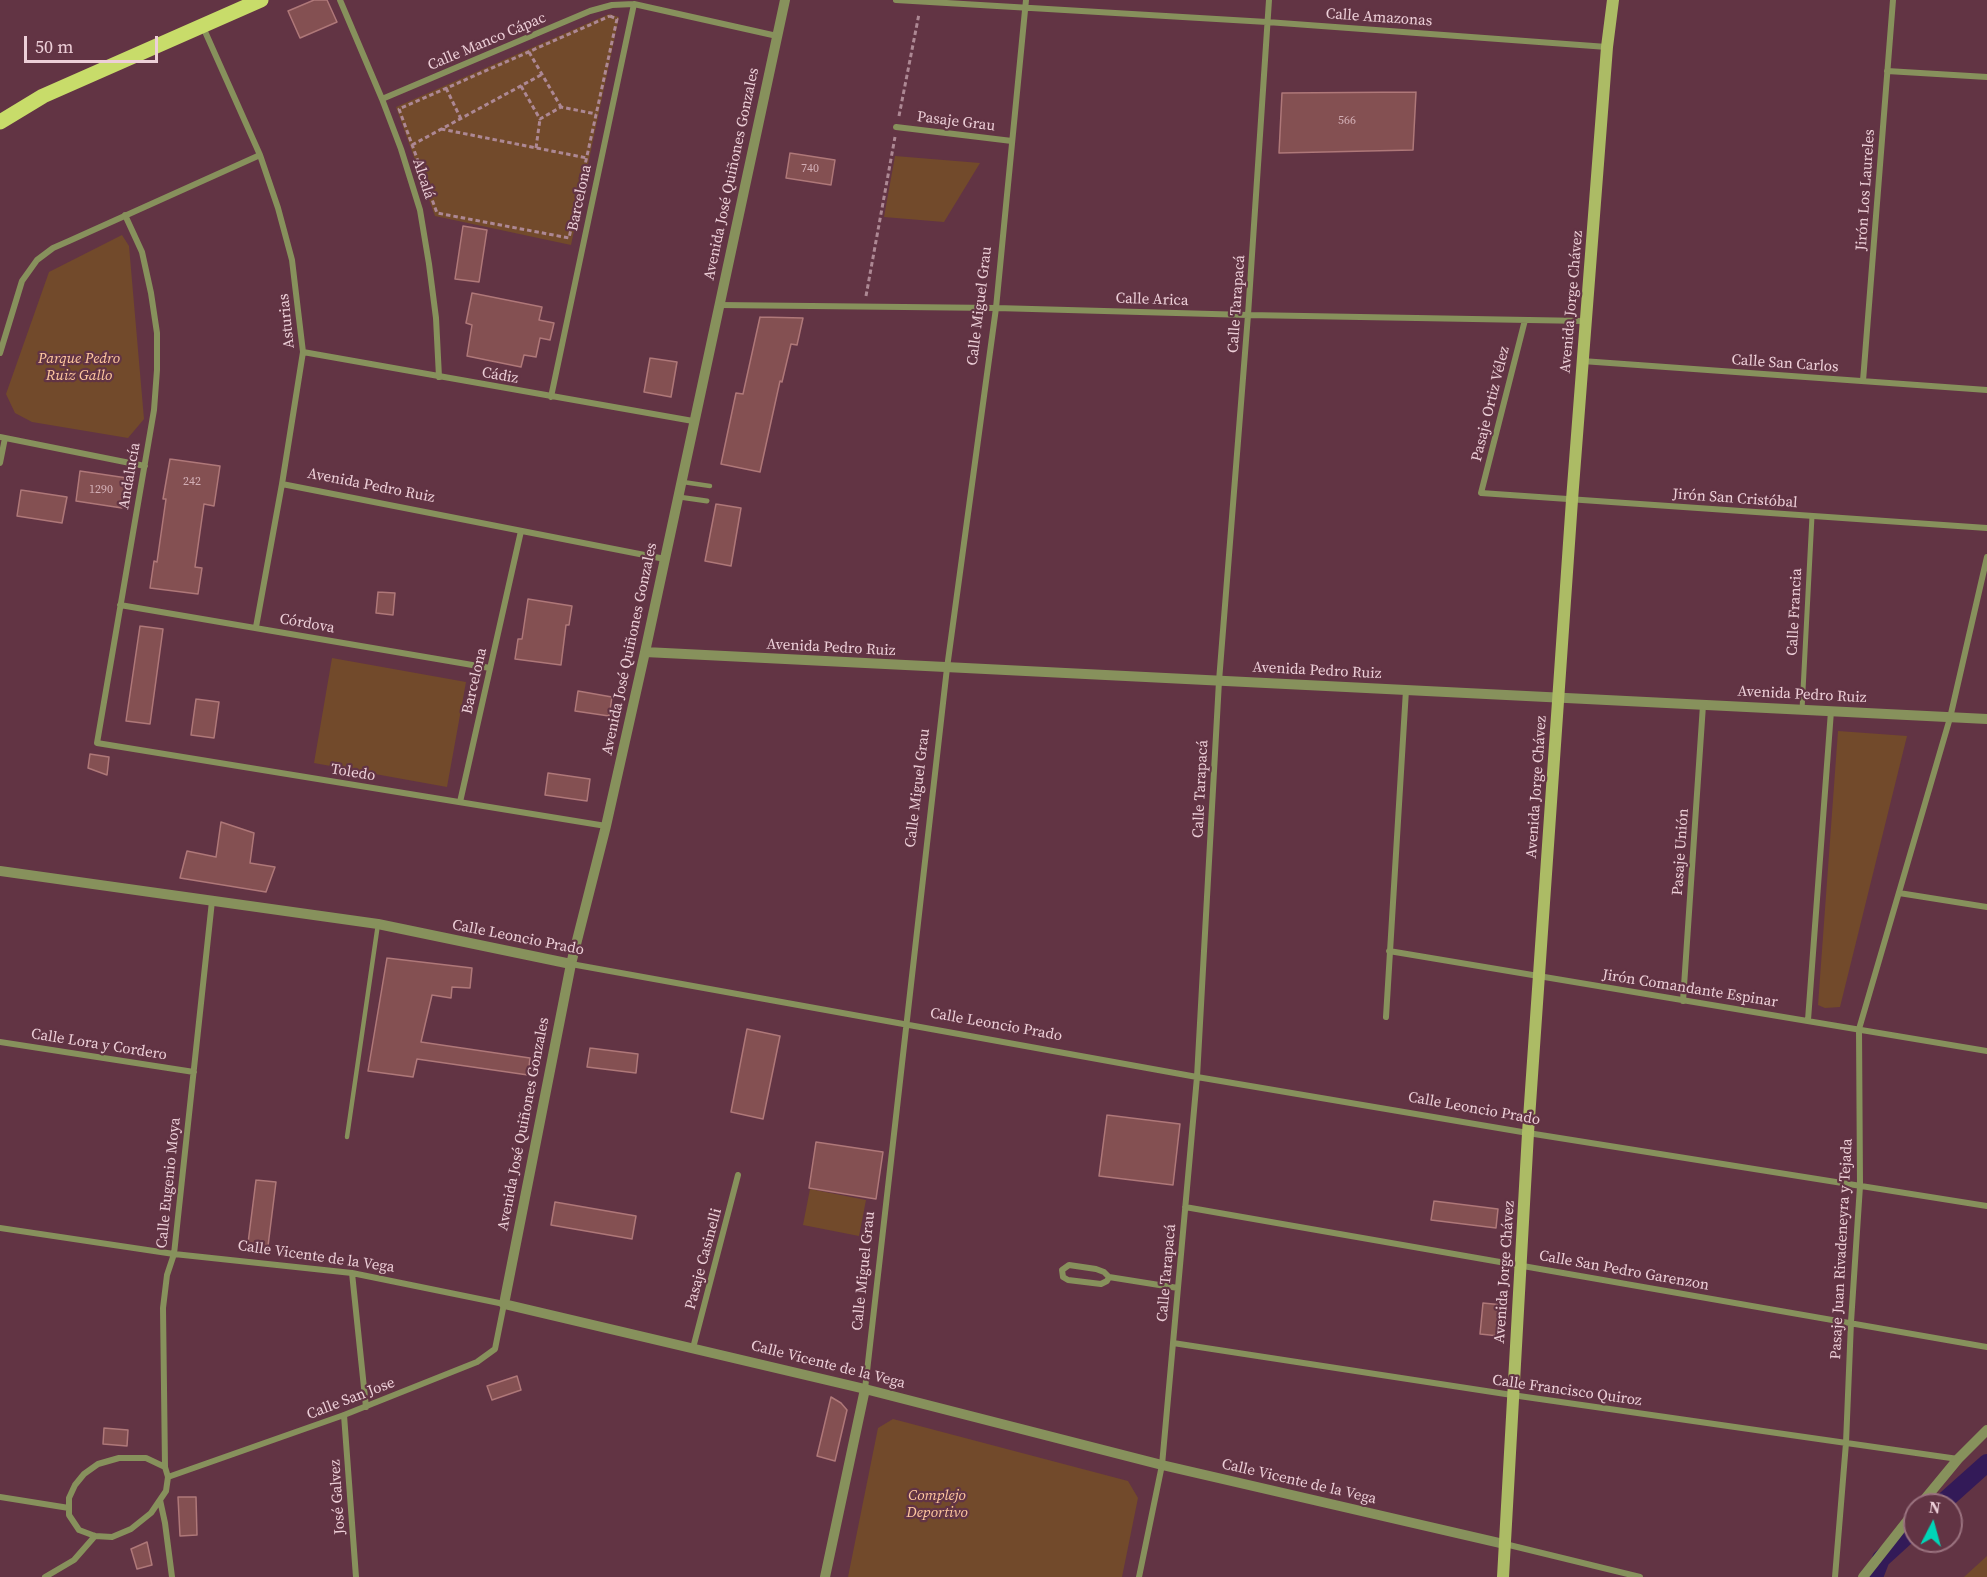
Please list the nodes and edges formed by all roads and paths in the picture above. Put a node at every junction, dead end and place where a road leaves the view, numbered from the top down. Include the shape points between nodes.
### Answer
1 (261, 0) edge
2 (340, 0) edge
3 (785, 0) edge
4 (896, 0) edge
5 (1269, 0) edge
6 (1613, 0) edge
7 (1893, 0) edge
8 (922, 3) junction
9 (1026, 3) edge
10 (634, 4) junction
11 (1268, 22) junction
12 (203, 26) junction
13 (777, 36) junction
14 (1607, 47) junction
15 (529, 52) junction
16 (1887, 71) junction
17 (541, 75) junction
18 (1987, 77) edge
19 (521, 86) junction
20 (446, 88) junction
21 (382, 99) junction
22 (561, 107) junction
23 (596, 114) junction
24 (461, 119) junction
25 (540, 120) junction
26 (0, 122) edge
27 (896, 127) junction
28 (441, 129) junction
29 (1012, 141) junction
30 (412, 145) junction
31 (536, 148) junction
32 (260, 155) junction
33 (587, 158) junction
34 (125, 215) junction
35 (718, 305) junction
36 (864, 305) junction
37 (996, 308) junction
38 (1248, 315) junction
39 (1525, 320) junction
40 (1585, 321) junction
41 (303, 352) junction
42 (0, 353) edge
43 (1581, 361) junction
44 (439, 377) junction
45 (1863, 381) junction
46 (1987, 390) edge
47 (550, 397) junction
48 (693, 421) junction
49 (2, 438) edge
50 (0, 463) edge
51 (145, 466) junction
52 (681, 482) junction
53 (282, 484) junction
54 (710, 486) dead end
55 (1481, 493) joint
56 (678, 497) junction
57 (1572, 500) junction
58 (707, 501) dead end
59 (1812, 516) junction
60 (1987, 528) edge
61 (521, 531) junction
62 (1987, 557) edge
63 (665, 559) junction
64 (120, 605) junction
65 (256, 627) junction
66 (645, 652) junction
67 (490, 668) junction
68 (947, 668) junction
69 (1219, 681) junction
70 (1406, 690) junction
71 (1558, 697) junction
72 (1703, 705) junction
73 (1802, 710) junction
74 (1831, 711) junction
75 (1950, 718) junction
76 (1987, 719) edge
77 (97, 743) joint
78 (460, 802) junction
79 (606, 826) junction
80 (0, 871) edge
81 (1899, 893) junction
82 (212, 901) junction
83 (1987, 907) edge
84 (378, 924) junction
85 (1389, 951) junction
86 (571, 964) junction
87 (1539, 977) junction
88 (1683, 1001) junction
89 (1386, 1017) dead end
90 (1808, 1020) junction
91 (906, 1024) junction
92 (1858, 1029) junction
93 (0, 1042) edge
94 (1987, 1051) edge
95 (194, 1072) junction
96 (1197, 1077) junction
97 (1528, 1133) junction
98 (347, 1137) dead end
99 (738, 1175) dead end
100 (1860, 1185) junction
101 (1987, 1206) edge
102 (1185, 1207) junction
103 (0, 1228) edge
104 (174, 1254) junction
105 (1521, 1265) junction
106 (352, 1273) junction
107 (1109, 1277) junction
108 (1178, 1288) junction
109 (504, 1304) junction
110 (1851, 1322) junction
111 (1173, 1343) junction
112 (1987, 1347) edge
113 (693, 1348) junction
114 (866, 1389) junction
115 (1512, 1395) junction
116 (366, 1407) junction
117 (344, 1415) junction
118 (1987, 1430) edge
119 (1846, 1443) junction
120 (1958, 1459) junction
121 (1162, 1465) junction
122 (165, 1467) junction
123 (168, 1477) junction
124 (1930, 1493) edge
125 (0, 1497) edge
126 (160, 1500) junction
127 (69, 1508) junction
128 (1903, 1526) edge
129 (95, 1536) junction
130 (1504, 1544) junction
131 (45, 1577) edge
132 (172, 1577) edge
133 (356, 1577) edge
134 (825, 1577) edge
135 (1139, 1577) edge
136 (1503, 1577) edge
137 (1640, 1577) edge
138 (1835, 1577) edge
139 (1863, 1577) edge

1 - 12 main road
2 - 21 street, Alcalá
3 - 13 street, Avenida José Quiñones Gonzales
4 - 8 street, Calle Amazonas
5 - 11 street, Calle Tarapacá
6 - 14 main road, Avenida Jorge Chávez
7 - 16 street, Jirón Los Laureles
8 - 9 street, Calle Amazonas
8 - 27 path
9 - 11 street, Calle Amazonas
9 - 29 street, Calle Miguel Grau
10 - 13 street, Calle Manco Cápac
10 - 21 street, Calle Manco Cápac via 590,11
10 - 47 street, Barcelona
11 - 14 street, Calle Amazonas
11 - 38 street, Calle Tarapacá
12 - 26 main road via 43,96
12 - 32 street, Asturias
13 - 35 street, Avenida José Quiñones Gonzales
14 - 40 main road, Avenida Jorge Chávez
15 - 17 path
15 - 20 path
15 - 23 path via 610,16 617,19
16 - 18 street
16 - 45 street, Jirón Los Laureles
17 - 19 path
17 - 22 path
19 - 24 path
19 - 25 path
20 - 24 path
20 - 30 path via 399,109
21 - 44 street, Alcalá via 420,210 433,297
22 - 23 path
22 - 25 path
23 - 33 path
24 - 28 path
25 - 31 path
27 - 29 street, Pasaje Grau
27 - 36 path
28 - 30 path
28 - 31 path
29 - 37 street, Calle Miguel Grau
30 - 33 path via 437,213 569,238
31 - 33 path
32 - 34 street
32 - 41 street, Asturias via 292,260
34 - 42 street via 53,248 37,260 22,282
34 - 51 street, Andalucía via 142,252 157,333 154,410
35 - 36 street, Calle Arica
35 - 48 street, Avenida José Quiñones Gonzales
36 - 37 street, Calle Arica
37 - 38 street, Calle Arica
37 - 68 street, Calle Miguel Grau
38 - 39 street, Calle Arica
38 - 69 street, Calle Tarapacá
39 - 40 street, Calle Arica
39 - 55 street, Pasaje Ortiz Vélez
40 - 43 main road, Avenida Jorge Chávez
41 - 44 street, Cádiz
41 - 53 street, Asturias
43 - 45 street, Calle San Carlos
43 - 57 main road, Avenida Jorge Chávez
44 - 47 street, Cádiz
45 - 46 street, Calle San Carlos
47 - 48 street, Cádiz
48 - 52 street, Avenida José Quiñones Gonzales
49 - 50 street
49 - 51 street
51 - 64 street, Andalucía
52 - 54 lane
52 - 56 street, Avenida José Quiñones Gonzales
53 - 61 street, Avenida Pedro Ruiz
53 - 65 street, Asturias
55 - 57 street, Jirón San Cristóbal
56 - 58 street
56 - 63 street, Avenida José Quiñones Gonzales
57 - 59 street, Jirón San Cristóbal
57 - 71 main road, Avenida Jorge Chávez
59 - 60 street, Jirón San Cristóbal
59 - 73 street, Calle Francia
61 - 63 street, Avenida Pedro Ruiz
61 - 67 street, Barcelona
62 - 75 street, Pasaje Juan Rivadeneyra y Tejada
63 - 66 street, Avenida José Quiñones Gonzales
64 - 65 street, Córdova
64 - 77 street, Andalucía
65 - 67 street, Córdova
66 - 68 street, Avenida Pedro Ruiz
66 - 79 street, Avenida José Quiñones Gonzales
67 - 78 street, Barcelona
68 - 69 street, Avenida Pedro Ruiz
68 - 91 street, Calle Miguel Grau
69 - 70 street, Avenida Pedro Ruiz
69 - 96 street, Calle Tarapacá
70 - 71 street, Avenida Pedro Ruiz
70 - 85 street
71 - 72 street, Avenida Pedro Ruiz
71 - 87 main road, Avenida Jorge Chávez
72 - 73 street, Avenida Pedro Ruiz
72 - 88 street, Pasaje Unión
73 - 74 street, Avenida Pedro Ruiz
74 - 75 street, Avenida Pedro Ruiz
74 - 90 street
75 - 76 street, Avenida Pedro Ruiz
75 - 81 street, Pasaje Juan Rivadeneyra y Tejada
77 - 78 street, Toledo
78 - 79 street, Toledo
79 - 86 street, Avenida José Quiñones Gonzales
80 - 82 street, Calle Leoncio Prado
81 - 83 street
81 - 92 street, Pasaje Juan Rivadeneyra y Tejada
82 - 84 street, Calle Leoncio Prado
82 - 95 street, Calle Eugenio Moya
84 - 86 street, Calle Leoncio Prado
84 - 98 lane
85 - 87 street, Jirón Comandante Espinar
85 - 89 street
86 - 91 street, Calle Leoncio Prado
86 - 109 street, Avenida José Quiñones Gonzales
87 - 88 street, Jirón Comandante Espinar
87 - 97 main road, Avenida Jorge Chávez
88 - 90 street, Jirón Comandante Espinar
90 - 92 street, Jirón Comandante Espinar
91 - 96 street, Calle Leoncio Prado
91 - 114 street, Calle Miguel Grau
92 - 94 street, Jirón Comandante Espinar
92 - 100 street, Pasaje Juan Rivadeneyra y Tejada
93 - 95 street, Calle Lora y Cordero
95 - 104 street, Calle Eugenio Moya
96 - 97 street, Calle Leoncio Prado
96 - 102 street, Calle Tarapacá
97 - 100 street, Calle Leoncio Prado
97 - 105 main road, Avenida Jorge Chávez
99 - 113 street, Pasaje Casinelli
100 - 101 street, Calle Leoncio Prado
100 - 110 street, Pasaje Juan Rivadeneyra y Tejada
102 - 105 street, Calle San Pedro Garenzon
102 - 108 street, Calle Tarapacá
103 - 104 street, Calle Vicente de la Vega
104 - 106 street, Calle Vicente de la Vega
104 - 122 street, Calle Eugenio Moya via 163,1308
105 - 110 street, Calle San Pedro Garenzon
105 - 115 main road, Avenida Jorge Chávez
106 - 109 street, Calle Vicente de la Vega
106 - 116 street
107 - 107 street via 1096,1269 1066,1265 1062,1270 1068,1280 1098,1284
107 - 108 street
108 - 111 street, Calle Tarapacá
109 - 113 street, Calle Vicente de la Vega
109 - 116 street, Calle San Jose via 495,1349 487,1356
110 - 112 street, Calle San Pedro Garenzon
110 - 119 street, Pasaje Juan Rivadeneyra y Tejada
111 - 115 street, Calle Francisco Quiroz
111 - 121 street, Calle Tarapacá
113 - 114 street, Calle Vicente de la Vega
114 - 121 street, Calle Vicente de la Vega
114 - 134 street, Calle Miguel Grau
115 - 119 street, Calle Francisco Quiroz
115 - 130 main road, Avenida Jorge Chávez
116 - 117 street, Calle San Jose
117 - 123 street, Calle San Jose
117 - 133 street, José Galvez
118 - 120 street
119 - 120 street, Calle Francisco Quiroz
119 - 138 street, Pasaje Juan Rivadeneyra y Tejada
120 - 124 street
121 - 130 street, Calle Vicente de la Vega
121 - 135 street, Calle Tarapacá
122 - 123 street
122 - 127 street via 146,1458 119,1458 98,1464 75,1485
123 - 126 street
125 - 127 street
126 - 129 street via 131,1529 112,1537
126 - 132 street
127 - 129 street via 79,1530
128 - 139 street
129 - 131 street via 74,1560
130 - 136 main road, Avenida Jorge Chávez
130 - 137 street, Calle Vicente de la Vega

